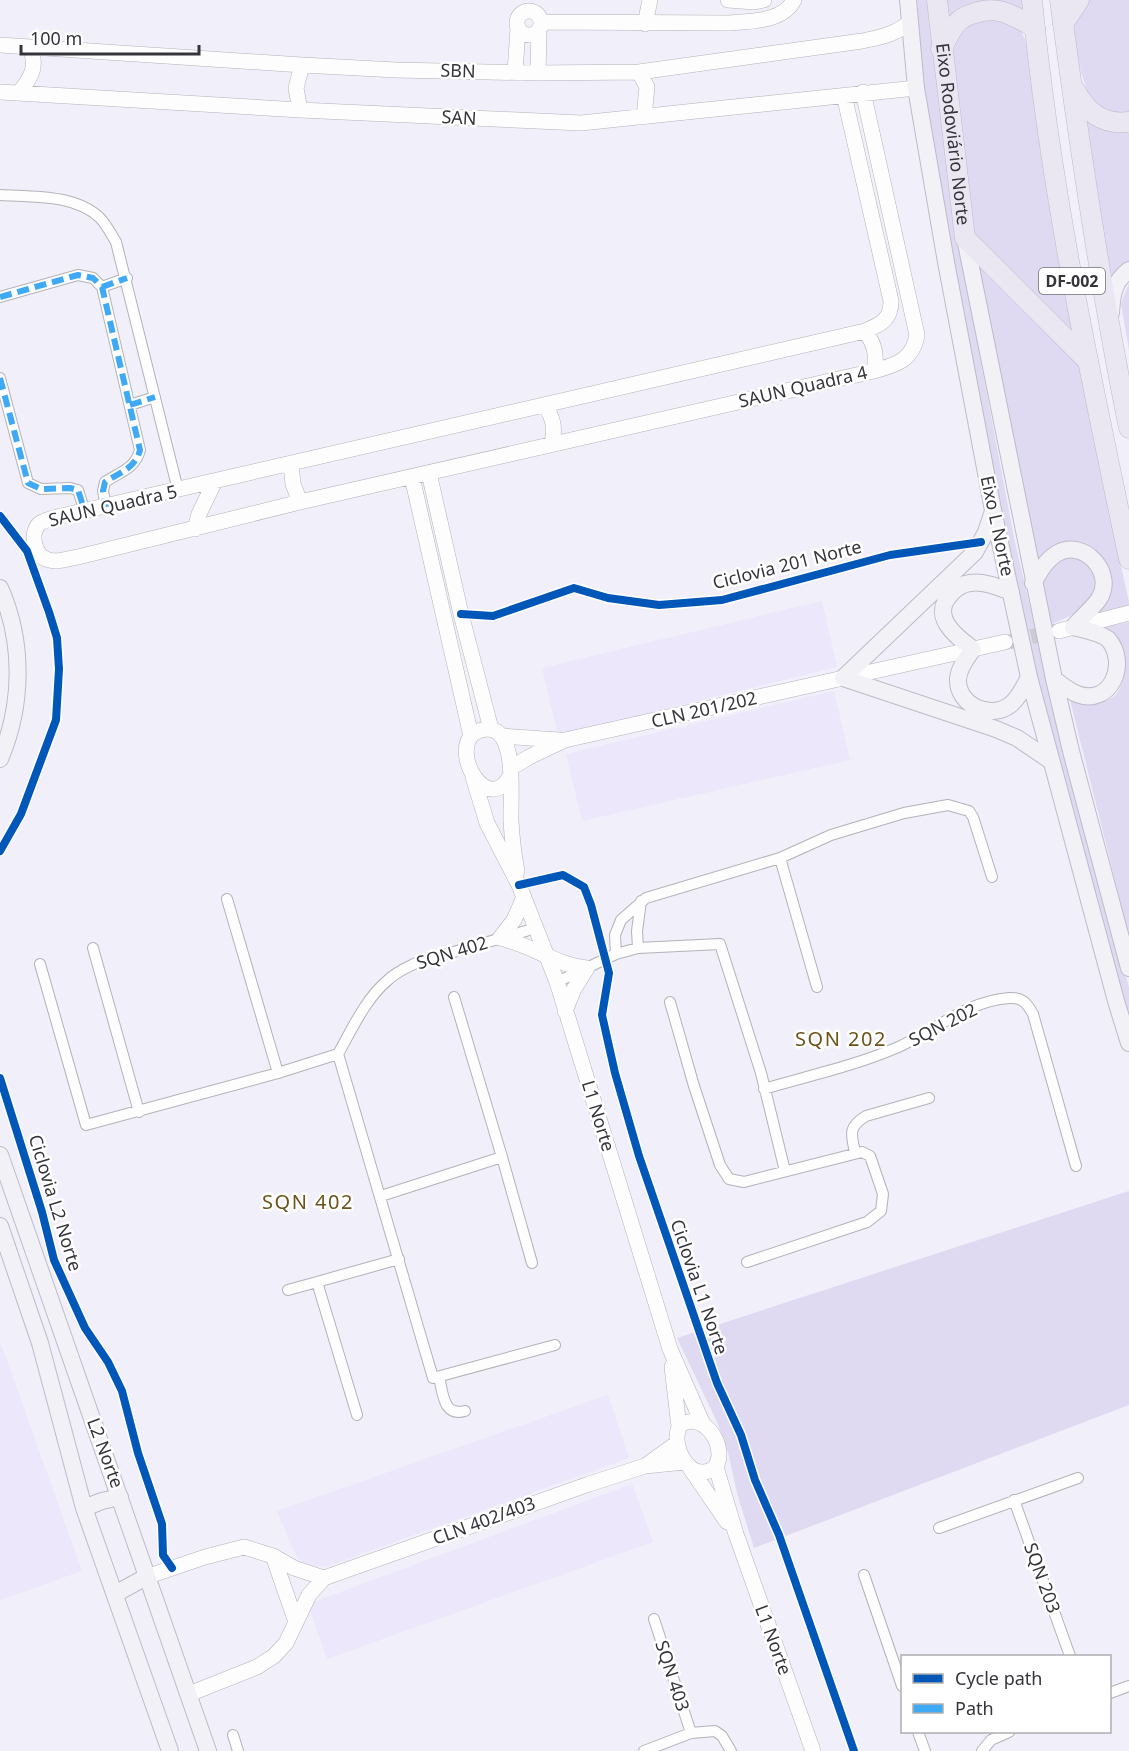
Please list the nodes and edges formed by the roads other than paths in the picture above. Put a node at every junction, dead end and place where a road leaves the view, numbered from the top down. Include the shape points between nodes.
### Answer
1 (650, 0) edge
2 (728, 0) edge
3 (764, 0) edge
4 (794, 0) edge
5 (908, 0) edge
6 (937, 0) edge
7 (1032, 0) edge
8 (1060, 0) edge
9 (1079, 0) edge
10 (524, 6) edge
11 (539, 17) edge
12 (910, 22) junction
13 (645, 24) junction
14 (1063, 24) junction
15 (518, 28) junction
16 (1035, 28) junction
17 (0, 45) edge
18 (30, 47) junction
19 (941, 49) junction
20 (302, 65) junction
21 (639, 72) junction
22 (515, 73) junction
23 (538, 73) junction
24 (1070, 83) junction
25 (916, 88) junction
26 (0, 92) edge
27 (863, 92) junction
28 (19, 93) junction
29 (843, 95) junction
30 (300, 110) junction
31 (644, 117) junction
32 (1129, 122) edge
33 (0, 195) edge
34 (964, 238) junction
35 (1129, 270) edge
36 (127, 278) junction
37 (102, 287) junction
38 (0, 297) edge
39 (865, 331) junction
40 (1110, 338) junction
41 (1088, 361) junction
42 (874, 371) junction
43 (0, 378) edge
44 (155, 397) junction
45 (130, 405) junction
46 (545, 405) junction
47 (1129, 428) edge
48 (552, 444) junction
49 (291, 464) junction
50 (429, 473) junction
51 (412, 477) junction
52 (215, 481) junction
53 (178, 490) junction
54 (300, 502) junction
55 (106, 507) junction
56 (993, 510) junction
57 (85, 512) junction
58 (195, 529) junction
59 (1129, 559) edge
60 (1033, 583) junction
61 (0, 588) edge
62 (1011, 592) junction
63 (1129, 613) edge
64 (1066, 629) junction
65 (1005, 642) tunnel mouth
66 (973, 649) junction
67 (1029, 677) junction
68 (843, 678) junction
69 (1054, 679) junction
70 (496, 733) junction
71 (471, 736) junction
72 (565, 740) junction
73 (0, 759) edge
74 (1051, 761) junction
75 (511, 772) junction
76 (473, 777) junction
77 (780, 858) junction
78 (992, 877) dead end
79 (521, 891) junction
80 (227, 899) dead end
81 (641, 901) junction
82 (536, 928) junction
83 (500, 938) junction
84 (93, 948) dead end
85 (638, 948) junction
86 (546, 954) junction
87 (616, 954) junction
88 (40, 964) dead end
89 (587, 968) junction
90 (1129, 968) edge
91 (557, 982) junction
92 (817, 987) dead end
93 (454, 997) dead end
94 (670, 1002) dead end
95 (565, 1011) junction
96 (1129, 1044) edge
97 (338, 1054) junction
98 (278, 1073) junction
99 (764, 1089) junction
100 (929, 1098) dead end
101 (139, 1112) junction
102 (855, 1152) junction
103 (0, 1155) edge
104 (502, 1157) junction
105 (1076, 1166) dead end
106 (784, 1171) junction
107 (381, 1196) junction
108 (0, 1226) edge
109 (399, 1259) junction
110 (747, 1262) dead end
111 (532, 1263) dead end
112 (317, 1282) junction
113 (288, 1290) dead end
114 (555, 1345) dead end
115 (670, 1349) junction
116 (439, 1377) junction
117 (465, 1412) dead end
118 (357, 1415) dead end
119 (702, 1422) junction
120 (679, 1427) junction
121 (677, 1443) junction
122 (645, 1466) junction
123 (688, 1466) junction
124 (716, 1467) junction
125 (1078, 1478) dead end
126 (120, 1497) junction
127 (1014, 1500) junction
128 (84, 1508) junction
129 (939, 1528) dead end
130 (736, 1534) junction
131 (273, 1556) junction
132 (864, 1575) dead end
133 (146, 1577) junction
134 (324, 1578) junction
135 (115, 1594) junction
136 (654, 1619) dead end
137 (296, 1622) junction
138 (1070, 1655) edge
139 (901, 1680) edge
140 (1129, 1686) edge
141 (1111, 1693) edge
142 (189, 1695) junction
143 (691, 1733) junction
144 (919, 1733) edge
145 (1005, 1733) edge
146 (233, 1735) dead end
147 (812, 1749) edge
148 (170, 1751) edge
149 (208, 1751) edge
150 (238, 1751) edge
151 (644, 1751) edge
152 (731, 1751) edge
153 (925, 1751) edge
154 (982, 1751) edge

1 - 13 street
2 - 3 street
4 - 13 street via 780,14 760,20
5 - 12 main road, Eixo L Norte
6 - 19 highway, Eixo Rodoviário Norte
7 - 16 highway, DF-002
8 - 14 highway, DF-002
9 - 14 highway
10 - 11 street
10 - 15 street
11 - 13 street
11 - 15 street via 535,33 525,34
11 - 23 street
12 - 21 street, SBN via 887,36 862,41
12 - 25 main road, Eixo L Norte
14 - 24 highway, DF-002
15 - 22 street
16 - 19 highway via 1000,10 986,9 962,17
16 - 41 highway, DF-002 via 1060,205
17 - 18 street, SBN
18 - 20 street, SBN
18 - 28 street via 34,57 32,76
19 - 34 highway, Eixo Rodoviário Norte
20 - 22 street, SBN
20 - 30 street via 296,88
21 - 23 street, SBN
21 - 31 street via 647,87
22 - 23 street, SBN
24 - 32 highway via 1090,112
24 - 40 highway, DF-002
25 - 27 street, SAN
25 - 56 main road, Eixo L Norte
26 - 28 street, SAN
27 - 29 street, SAN
27 - 42 street, SAUN Quadra 4 via 917,335 912,353 903,361
28 - 30 street, SAN
29 - 31 street, SAN
29 - 39 street via 891,301 891,311 883,324
30 - 31 street, SAN via 581,123
33 - 36 street via 52,198 82,206 100,219 116,242
34 - 41 highway, Eixo Rodoviário Norte / DF-002
34 - 60 main road, Eixo L Norte
35 - 40 main road via 1116,282 1112,296
36 - 37 street
36 - 44 street
37 - 38 street via 93,278 78,275
37 - 45 street
39 - 42 street via 875,347
39 - 46 street
40 - 47 highway, DF-002
41 - 59 highway, DF-002
42 - 48 street, SAUN Quadra 4
43 - 57 street via 28,483 41,489 78,490
44 - 45 street
44 - 53 street
45 - 55 street via 140,450 134,463 105,482
46 - 48 street via 554,422
46 - 49 street, SAUN Quadra 5
48 - 50 street, SAUN Quadra 4
49 - 52 street, SAUN Quadra 5
49 - 54 street
50 - 51 street, SAUN Quadra 5
50 - 70 street via 461,614
51 - 54 street, SAUN Quadra 5
51 - 71 street
52 - 53 street, SAUN Quadra 5
52 - 58 street
53 - 55 street, SAUN Quadra 5
54 - 58 street, SAUN Quadra 5
55 - 57 street, SAUN Quadra 5
56 - 62 main road, Eixo L Norte
56 - 68 main road via 975,552
57 - 58 street, SAUN Quadra 5 via 38,525 34,540 39,554 55,561
60 - 64 main road via 1058,553 1075,550 1092,557 1101,573 1099,599
60 - 69 main road, Eixo L Norte
61 - 73 main road via 16,642 19,678 15,714
62 - 66 main road via 972,582 947,597 943,607 945,622
62 - 67 main road, Eixo L Norte
63 - 64 street
64 - 69 main road via 1095,632 1109,640 1120,655 1122,673 1111,688 1089,696 1078,695
65 - 66 street, CLN 201/202
66 - 67 main road via 960,670 959,687 966,700 979,709 1005,708 1020,695
66 - 68 street, CLN 201/202
67 - 74 main road, Eixo L Norte
68 - 72 street, CLN 201/202
68 - 74 main road via 996,729
69 - 90 main road, Eixo L Norte
70 - 71 street via 478,731
70 - 72 street, CLN 201/202
70 - 75 street via 510,757
71 - 76 street via 468,746
72 - 75 street, CLN 201/202 via 529,757
74 - 96 main road, Eixo L Norte
75 - 76 street via 504,785 496,788 483,786
75 - 79 street, L1 Norte via 512,845
76 - 79 street, L1 Norte via 487,823
77 - 78 street via 831,835 904,813 948,805 962,807 973,817
77 - 81 street
77 - 92 street
79 - 82 street, L1 Norte
79 - 83 street via 513,920
80 - 98 street
81 - 85 street
81 - 87 street via 621,920 615,935
82 - 83 street, SQN 402
82 - 86 street, L1 Norte
83 - 86 street
83 - 97 street, SQN 402 via 416,963 386,981
84 - 101 street
85 - 87 street
85 - 99 street via 720,944
86 - 89 street via 566,964
86 - 91 street, L1 Norte
87 - 89 street
88 - 101 street via 86,1125
89 - 91 street
89 - 95 street
91 - 95 street, L1 Norte
93 - 104 street
94 - 106 street via 725,1174 729,1179 744,1182
95 - 115 street, L1 Norte
97 - 98 street
97 - 107 street
98 - 101 street
99 - 105 street, SQN 202 via 897,1048 974,1007 1021,999 1033,1014
99 - 106 street
100 - 102 street via 856,1121 852,1127
102 - 106 street
102 - 110 street via 870,1156 883,1194 881,1211 867,1222
103 - 126 main road, L2 Norte
104 - 107 street
104 - 111 street
107 - 109 street
108 - 128 main road, L2 Norte via 43,1354
109 - 112 street
109 - 116 street via 433,1378
112 - 113 street
112 - 118 street
114 - 116 street
115 - 119 street, L1 Norte
115 - 120 street, L1 Norte
116 - 117 street via 449,1410
119 - 120 street via 683,1423
119 - 124 street via 716,1442
120 - 121 street
121 - 122 street, CLN 402/403
121 - 123 street
122 - 123 street, CLN 402/403
122 - 134 street, CLN 402/403
123 - 124 street via 701,1473
123 - 130 street, L1 Norte
124 - 130 street, L1 Norte
125 - 127 street
126 - 128 main road
126 - 133 main road, L2 Norte
127 - 129 street
127 - 138 street, SQN 203
128 - 135 main road, L2 Norte
130 - 147 street, L1 Norte
131 - 133 street via 244,1548
131 - 134 street
131 - 137 street
132 - 139 street
133 - 135 main road
133 - 142 main road, L2 Norte
134 - 137 street via 309,1595
135 - 148 main road, L2 Norte
136 - 143 street, SQN 403
137 - 142 street via 286,1643 274,1656
140 - 141 street
142 - 149 main road, L2 Norte
143 - 151 street, SQN 403
143 - 152 street, SQN 403 via 715,1731
144 - 153 street
145 - 154 street via 991,1740
146 - 150 street

